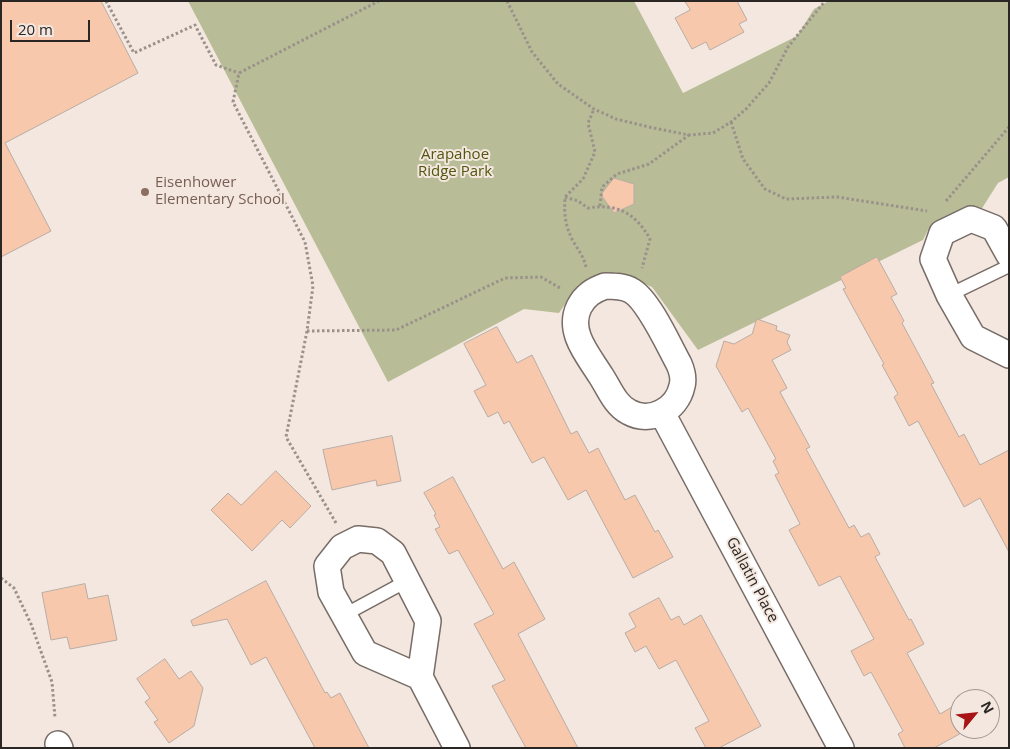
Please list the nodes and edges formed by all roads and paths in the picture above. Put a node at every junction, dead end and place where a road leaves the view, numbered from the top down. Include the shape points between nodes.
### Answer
1 (106, 1) edge
2 (379, 1) edge
3 (507, 1) edge
4 (825, 1) edge
5 (239, 73) junction
6 (594, 110) junction
7 (731, 122) junction
8 (1009, 127) edge
9 (689, 135) junction
10 (565, 197) junction
11 (942, 205) dead end
12 (600, 206) junction
13 (936, 212) dead end
14 (1009, 255) edge
15 (1009, 266) edge
16 (634, 292) junction
17 (949, 295) junction
18 (582, 301) junction
19 (307, 331) junction
20 (1009, 355) edge
21 (662, 413) junction
22 (349, 544) junction
23 (1, 578) edge
24 (408, 581) junction
25 (344, 615) junction
26 (420, 677) junction
27 (59, 746) edge
28 (457, 748) edge
29 (841, 748) edge

1 - 5 path via 134,53 195,25 216,65
2 - 5 path
3 - 6 path via 532,52 558,84
4 - 7 path via 788,47 769,83
5 - 19 path via 233,102 305,242 313,286
6 - 9 path via 616,119
6 - 10 path via 588,123 595,152 583,179
7 - 9 path via 712,134
7 - 13 path via 748,166 765,189 786,199 838,197
8 - 11 path
9 - 12 path via 649,164 617,174 602,188
10 - 12 path via 588,208
10 - 18 path via 564,221 585,260 587,271
12 - 16 path via 632,216 650,239
14 - 17 street via 994,228 971,219 942,233 933,259
15 - 17 lane
16 - 18 street via 606,286 594,290
16 - 21 street via 647,307 682,375 678,398
17 - 20 street via 973,337
18 - 19 path via 541,277 505,278 396,330
18 - 21 street via 577,312 576,333 619,405 640,416
19 - 22 path via 286,437
21 - 29 street, Gallatin Place
22 - 24 street via 358,539 377,541 393,553
22 - 25 street via 342,547 327,566 331,592
23 - 27 path via 14,588 52,682
24 - 25 lane
24 - 26 street via 428,621
25 - 26 street via 365,653
26 - 28 street

